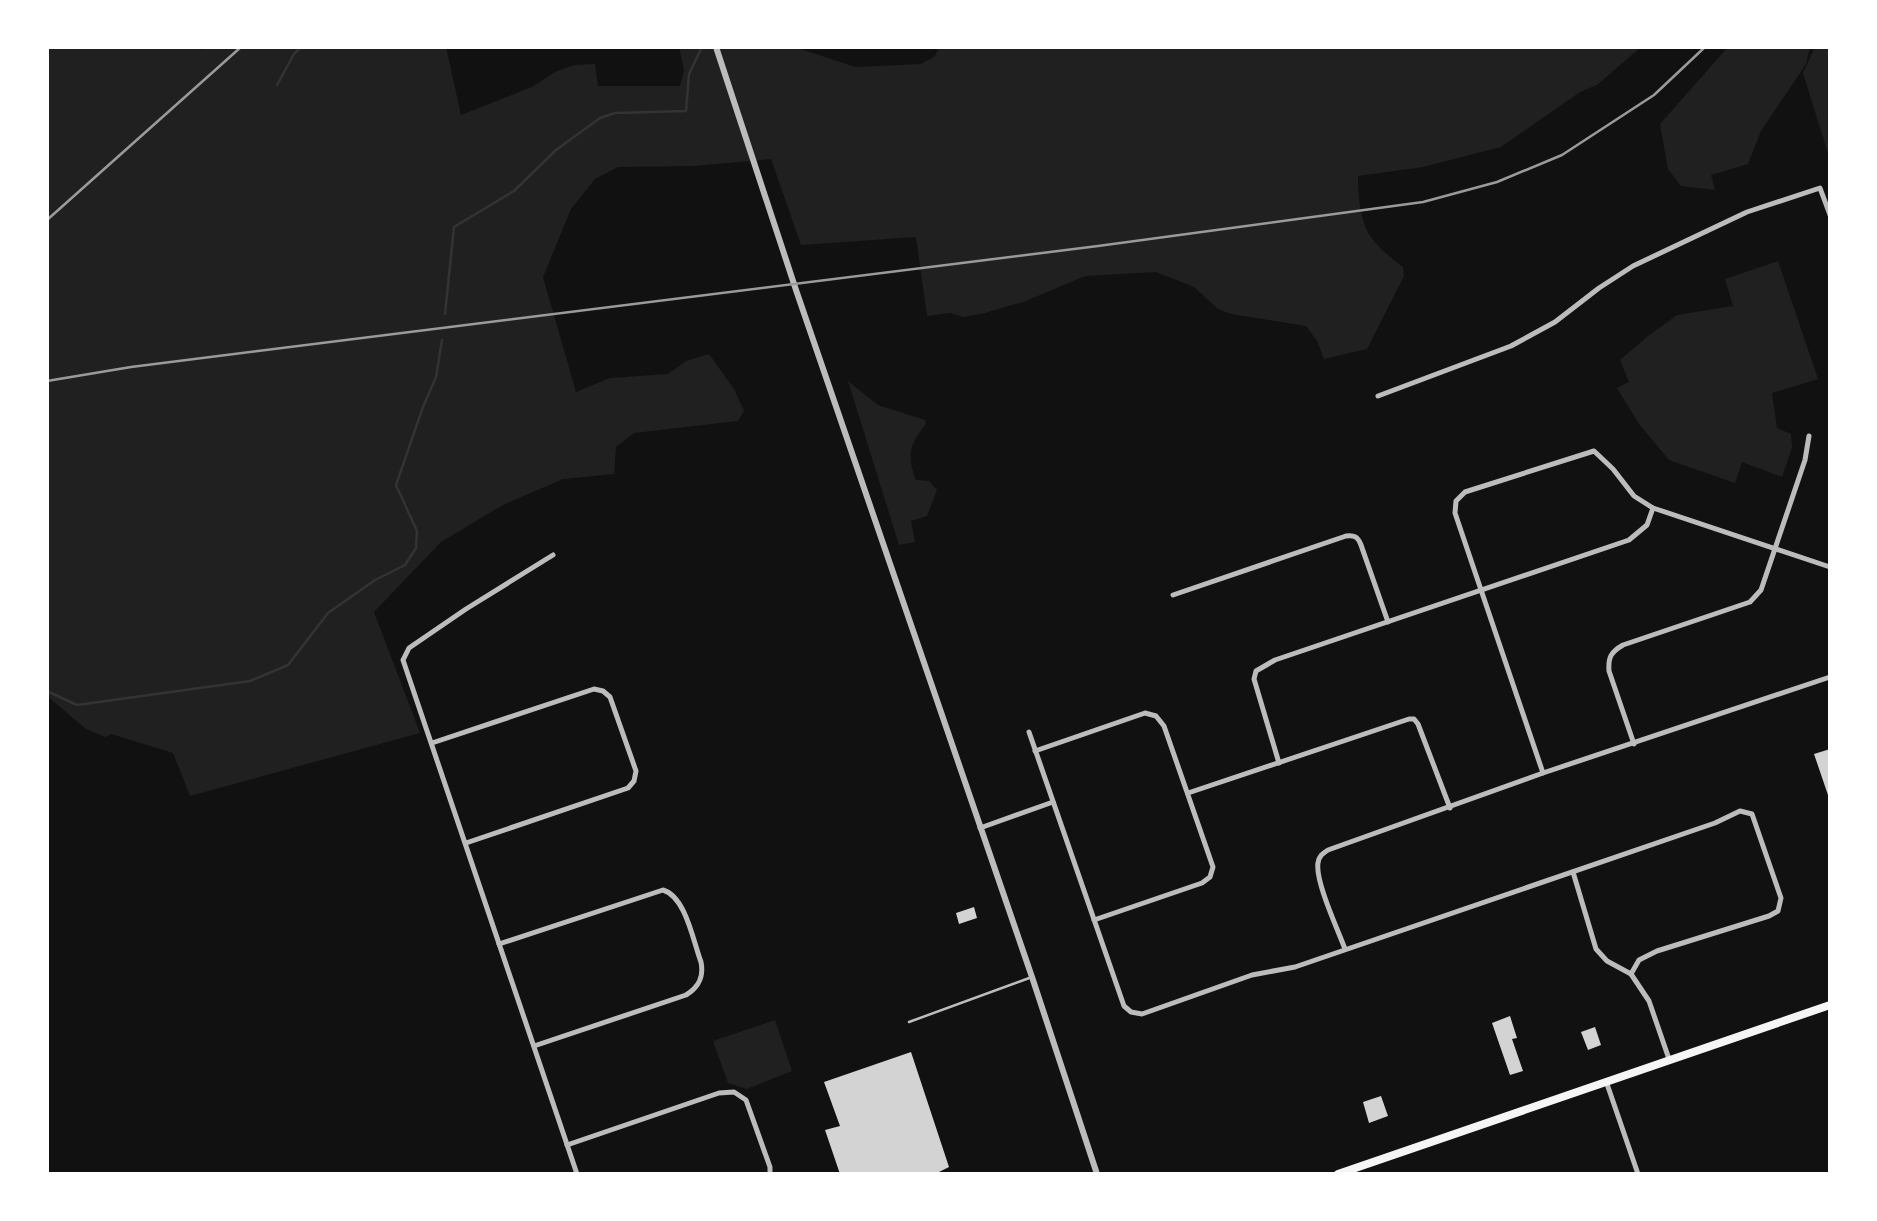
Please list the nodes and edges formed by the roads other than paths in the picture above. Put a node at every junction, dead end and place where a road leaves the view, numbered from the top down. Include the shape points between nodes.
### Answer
1 (716, 47) edge
2 (1830, 215) edge
3 (1378, 396) dead end
4 (1809, 436) dead end
5 (1653, 508) junction
6 (1775, 548) junction
7 (553, 555) dead end
8 (1830, 567) edge
9 (1480, 589) junction
10 (1173, 594) dead end
11 (1388, 622) junction
12 (1830, 677) edge
13 (1029, 732) dead end
14 (432, 743) junction
15 (1634, 744) junction
16 (1035, 751) junction
17 (1279, 763) junction
18 (1543, 773) junction
19 (1188, 793) junction
20 (1053, 802) junction
21 (1450, 808) junction
22 (981, 828) junction
23 (466, 844) junction
24 (1573, 872) junction
25 (1094, 920) junction
26 (499, 944) junction
27 (1345, 949) junction
28 (1632, 974) junction
29 (1032, 977) junction
30 (1830, 1005) edge
31 (909, 1022) dead end
32 (534, 1046) junction
33 (1669, 1059) junction
34 (1606, 1081) junction
35 (567, 1145) junction
36 (577, 1174) edge
37 (770, 1174) edge
38 (1097, 1174) edge
39 (1338, 1174) edge
40 (1638, 1174) edge

1 - 22 street
2 - 3 street via 1820,188 1747,212 1633,266 1555,322 1511,346
4 - 6 street
5 - 6 street
5 - 9 street via 1647,525 1629,540
5 - 9 street via 1634,496 1594,451 1465,492 1455,510
6 - 8 street
6 - 15 street via 1761,590 1749,602 1613,651 1609,671
7 - 14 street via 409,648 404,669
9 - 11 street
9 - 18 street
10 - 11 street via 1353,535 1361,545
11 - 17 street via 1275,660 1256,671 1256,687
12 - 15 street
13 - 16 street
14 - 23 street
14 - 23 street via 594,689 610,698 636,771 628,788
15 - 18 street
16 - 19 street via 1145,713 1156,716 1164,726
16 - 20 street
17 - 19 street
17 - 21 street via 1414,719
18 - 21 street
19 - 25 street via 1213,867 1210,877
20 - 22 street
20 - 25 street
21 - 27 street via 1321,854 1319,878
22 - 29 street
23 - 26 street
24 - 27 street
24 - 28 street via 1596,949 1607,961
24 - 28 street via 1740,811 1752,814 1781,898 1778,911 1657,951 1639,961
25 - 27 street via 1124,1006 1142,1014 1252,975 1295,967
26 - 32 street
26 - 32 street via 663,890 680,903 701,962 698,985 686,995
28 - 33 street via 1649,1001
29 - 31 lane
29 - 38 street
30 - 33 main road
32 - 35 street
33 - 34 main road
34 - 39 main road
34 - 40 street
35 - 36 street
35 - 37 street via 719,1093 734,1092 746,1100

